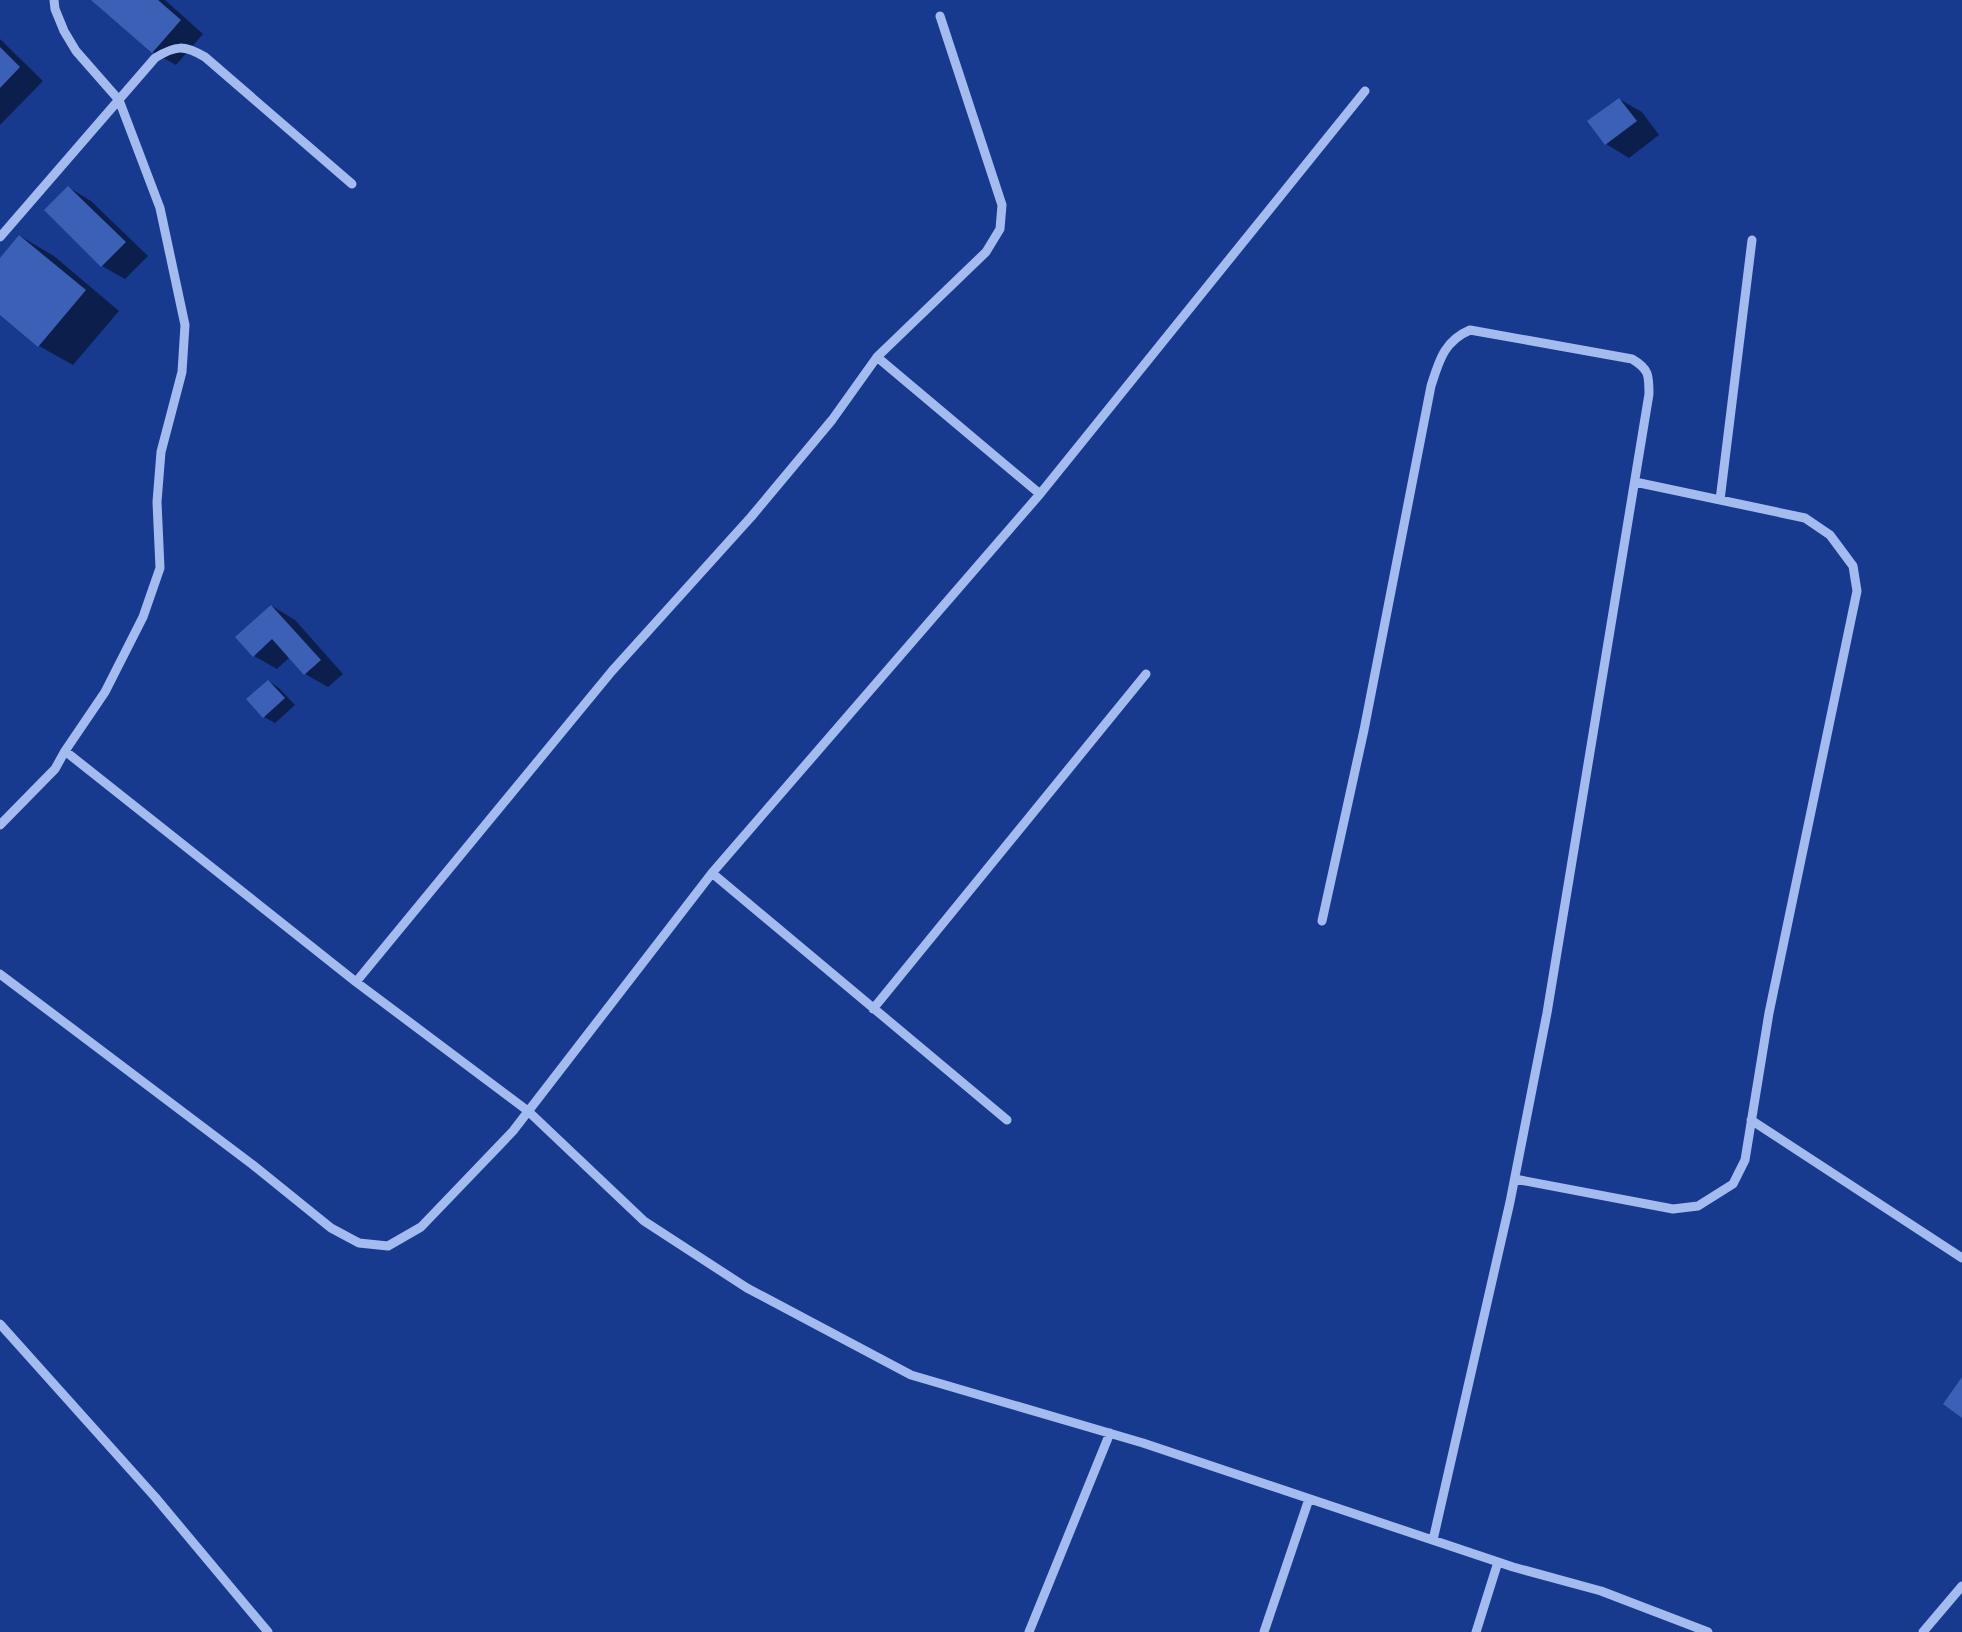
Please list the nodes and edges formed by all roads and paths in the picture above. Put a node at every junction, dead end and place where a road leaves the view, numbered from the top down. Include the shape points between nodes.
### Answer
1 (54, 0) edge
2 (940, 16) dead end
3 (1365, 91) dead end
4 (118, 100) junction
5 (352, 184) dead end
6 (0, 237) edge
7 (1752, 240) dead end
8 (877, 357) junction
9 (1635, 482) junction
10 (1040, 494) junction
11 (1720, 500) junction
12 (1146, 674) dead end
13 (64, 751) junction
14 (0, 825) edge
15 (712, 873) junction
16 (1322, 921) dead end
17 (0, 974) edge
18 (356, 982) junction
19 (874, 1008) junction
20 (528, 1112) junction
21 (1007, 1120) dead end
22 (1752, 1120) junction
23 (1515, 1179) junction
24 (1962, 1258) edge
25 (0, 1324) edge
26 (1110, 1433) junction
27 (1309, 1499) junction
28 (1433, 1540) junction
29 (1498, 1562) junction
30 (1962, 1586) edge
31 (268, 1632) edge
32 (1030, 1632) edge
33 (1264, 1632) edge
34 (1476, 1632) edge
35 (1708, 1632) edge
36 (1923, 1632) edge

1 - 4 street via 54,9 76,51
2 - 8 street via 1002,205 1000,228 986,252
3 - 10 street
4 - 5 street via 155,58 172,47 191,49 206,57
4 - 6 street
4 - 13 street via 160,208 185,325 182,372 161,452 157,502 160,568 152,594 144,617 105,692
7 - 11 street
8 - 10 street
8 - 18 street via 814,443 612,672
9 - 11 street
9 - 16 street via 1649,394 1649,377 1643,366 1632,359 1470,330 1458,335 1447,346 1430,386 1364,730
9 - 23 street via 1547,1013
10 - 15 street
11 - 22 street via 1805,518 1830,534 1853,566 1857,591 1769,1013
12 - 19 street
13 - 14 street via 55,769
13 - 18 street
15 - 19 street
15 - 20 street
17 - 20 street via 331,1228 359,1243 388,1246 421,1227
18 - 20 street
19 - 21 street
20 - 26 street via 644,1220 747,1288 912,1374
22 - 23 street via 1745,1160 1733,1184 1698,1206 1673,1209
22 - 24 street
23 - 28 street
25 - 31 street via 155,1498
26 - 27 street
26 - 32 street
27 - 28 street
27 - 33 street
28 - 29 street
29 - 34 street
29 - 35 street via 1601,1591
30 - 36 street

